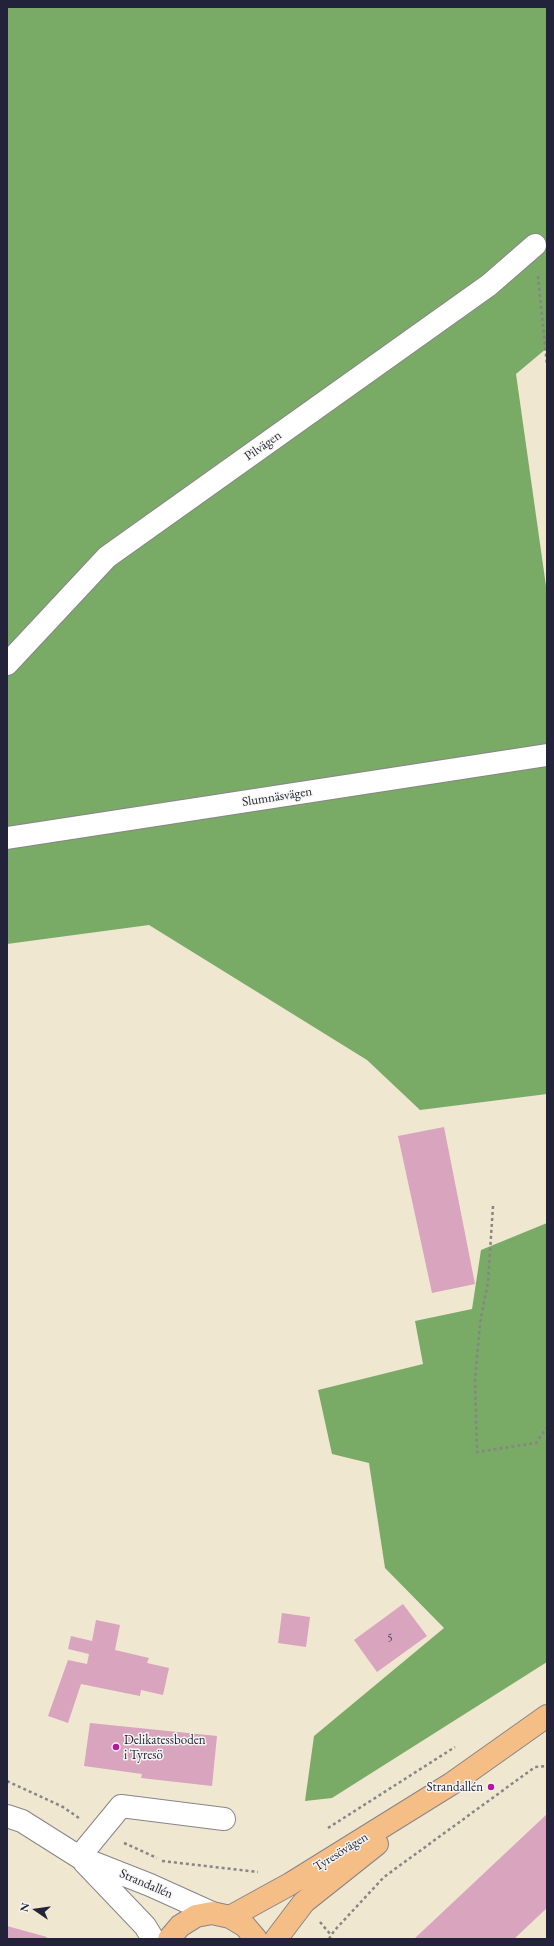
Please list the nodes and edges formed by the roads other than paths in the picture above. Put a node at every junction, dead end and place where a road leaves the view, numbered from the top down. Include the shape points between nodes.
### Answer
1 (535, 245) road end
2 (7, 664) edge
3 (547, 755) edge
4 (7, 838) edge
5 (547, 1716) edge
6 (451, 1784) junction
7 (7, 1816) edge
8 (224, 1819) dead end
9 (79, 1857) junction
10 (221, 1915) junction
11 (153, 1939) edge
12 (169, 1939) edge
13 (256, 1939) edge
14 (276, 1939) edge

1 - 2 street, Pilvägen via 489,285 107,557
3 - 4 street, Slumnäsvägen
5 - 6 main road, Tyresövägen
6 - 10 main road, Tyresövägen via 290,1884
6 - 14 main road, Tyresövägen via 304,1902
7 - 9 street, Strandallén via 22,1821
8 - 9 street via 121,1806
9 - 10 street, Strandallén
9 - 11 street, Strandallén via 140,1921
10 - 12 main road, Tyresövägen via 196,1916 180,1926
10 - 13 main road via 245,1926

